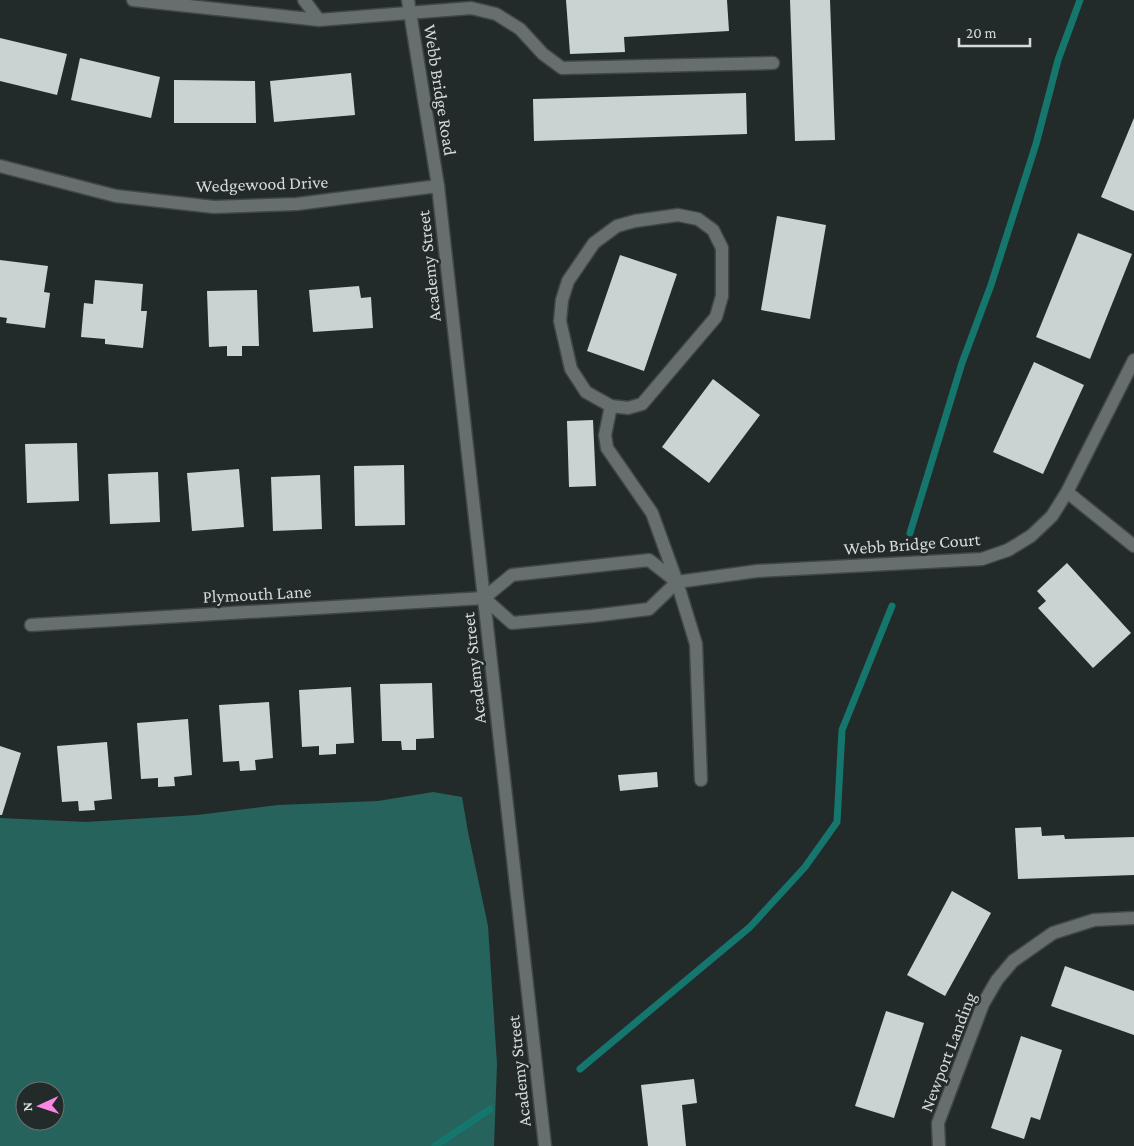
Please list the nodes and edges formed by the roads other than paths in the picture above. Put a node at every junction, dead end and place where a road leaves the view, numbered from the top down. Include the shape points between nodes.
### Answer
1 (133, 0) edge
2 (304, 0) edge
3 (408, 0) edge
4 (411, 13) junction
5 (319, 20) junction
6 (772, 63) dead end
7 (0, 166) edge
8 (438, 186) junction
9 (1134, 360) edge
10 (611, 406) junction
11 (1067, 492) junction
12 (1134, 546) edge
13 (677, 582) junction
14 (484, 598) junction
15 (31, 625) dead end
16 (701, 780) dead end
17 (1134, 918) edge
18 (545, 1146) edge
19 (939, 1146) edge

1 - 5 street
2 - 5 street
3 - 4 street, Webb Bridge Road
4 - 5 street
4 - 6 street via 471,8 496,14 520,29 543,54 562,68
4 - 8 street, Webb Bridge Road
7 - 8 street, Wedgewood Drive via 116,196 214,207 297,204
8 - 14 street, Academy Street
9 - 11 street, Webb Bridge Court
10 - 10 street via 586,392 571,369 560,320 568,281 594,243 617,226 635,220 678,215 698,218 713,230 722,248 722,296 716,317 642,404 628,408
10 - 13 street via 605,435 607,448 652,513
11 - 12 street
11 - 13 street, Webb Bridge Court via 1052,516 1031,536 1008,550 982,559 757,570
13 - 14 street via 649,560 512,574
13 - 14 street via 649,609 520,623 512,623
13 - 16 street via 696,644
14 - 15 street, Plymouth Lane
14 - 18 street, Academy Street
17 - 19 street, Newport Landing via 1094,920 1052,933 1013,961 983,1004 938,1123

